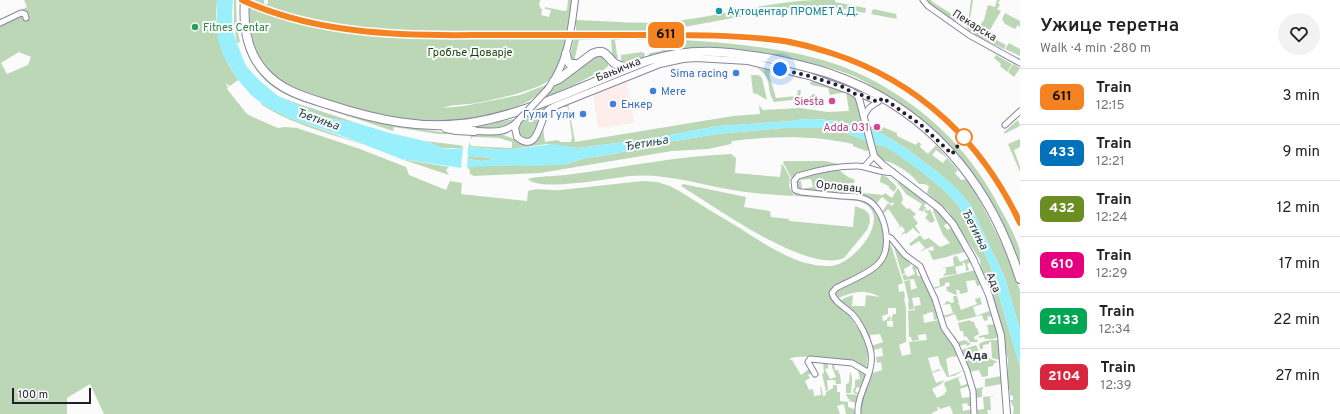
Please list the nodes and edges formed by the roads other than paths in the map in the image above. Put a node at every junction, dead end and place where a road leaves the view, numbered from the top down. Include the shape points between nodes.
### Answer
1 (245, 0) edge
2 (575, 0) edge
3 (923, 0) edge
4 (26, 18) dead end
5 (0, 23) edge
6 (566, 54) junction
7 (610, 58) junction
8 (1020, 63) edge
9 (578, 64) junction
10 (629, 68) junction
11 (604, 78) junction
12 (554, 81) junction
13 (857, 95) junction
14 (880, 100) junction
15 (1020, 110) edge
16 (864, 116) junction
17 (518, 121) junction
18 (1005, 124) dead end
19 (435, 126) junction
20 (474, 131) joint
21 (503, 131) junction
22 (517, 136) junction
23 (873, 154) junction
24 (864, 167) junction
25 (893, 172) junction
26 (886, 236) junction
27 (1020, 279) edge
28 (869, 373) junction
29 (815, 374) dead end
30 (858, 414) edge
31 (974, 414) edge
32 (1007, 414) edge

1 - 19 main road via 245,30 251,51 263,70 278,85 306,98 365,116 406,124
2 - 6 street
3 - 8 street, Пекарска via 965,32
4 - 5 street via 25,14 20,14
6 - 9 main road via 570,64
6 - 12 street
7 - 9 main road via 604,53 597,52
7 - 10 main road via 616,64
7 - 11 main road via 610,67
9 - 12 main road
10 - 11 main road
10 - 14 main road via 665,56 691,51 736,54 788,62 821,71 850,82
11 - 19 main road via 511,114 464,124
12 - 17 street, bridge
13 - 14 street, Бањичка
13 - 16 street
13 - 22 street, Бањичка via 843,87 809,76 748,62 683,59 644,70 562,102 548,111 534,139 525,141
14 - 16 street via 869,108
14 - 27 main road via 921,125 952,154 971,177 996,217
15 - 18 street
16 - 23 street
17 - 21 street
17 - 22 street via 515,128
19 - 20 main road
20 - 21 street
21 - 22 street
23 - 24 street, Орловац
23 - 25 street, Ада
24 - 25 street, Орловац
24 - 26 street, Орловац via 843,166 798,176 794,181 794,187 801,192 868,200 884,220
25 - 32 street, Ада via 948,217 973,259 989,295 1001,335
26 - 28 street, Орловац via 885,250 879,263 836,288 832,293 856,319 868,343 871,355
26 - 31 street via 920,266 935,299 944,328 956,345 967,371 973,391
28 - 29 street via 852,363 809,360
28 - 30 street, Орловац

